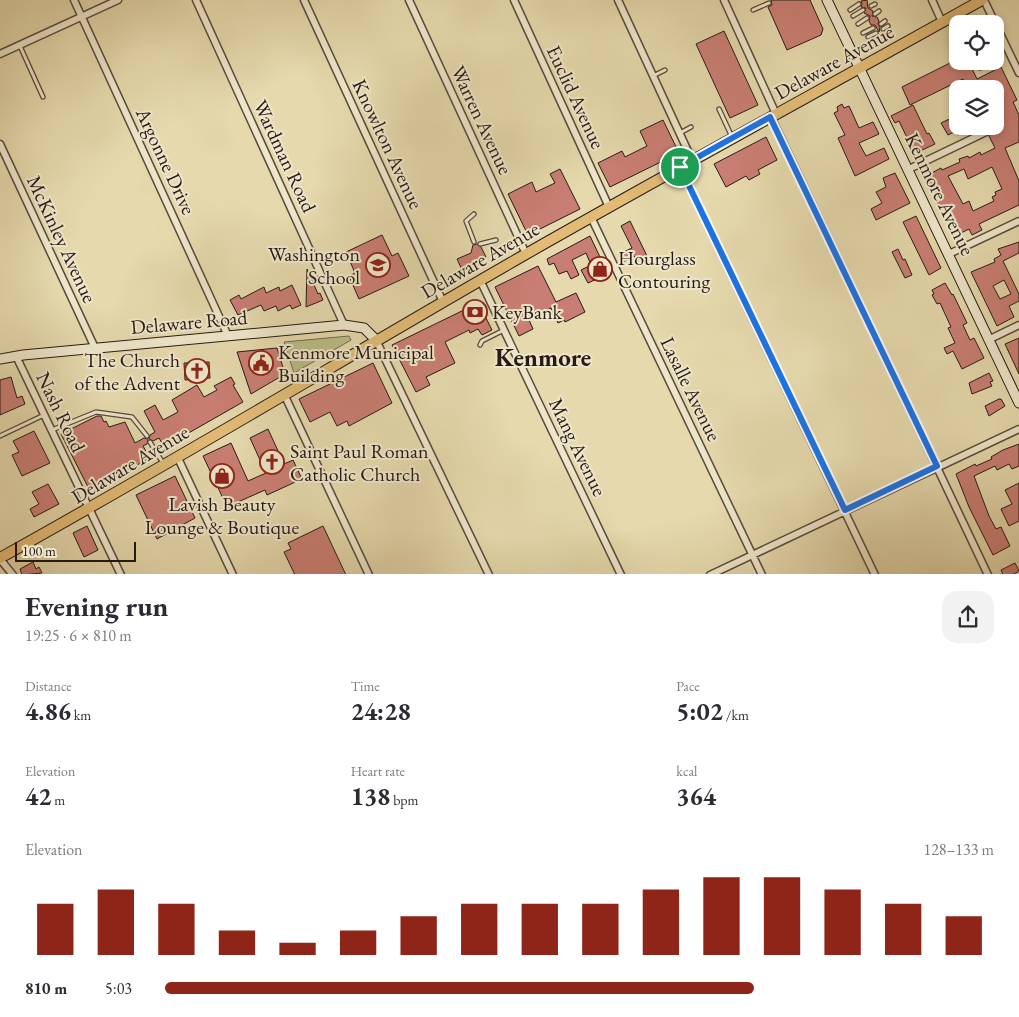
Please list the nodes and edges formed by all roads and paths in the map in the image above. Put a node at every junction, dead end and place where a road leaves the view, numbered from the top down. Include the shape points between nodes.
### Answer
1 (74, 0) edge
2 (118, 0) edge
3 (196, 0) edge
4 (304, 0) edge
5 (409, 0) edge
6 (514, 0) edge
7 (618, 0) edge
8 (724, 0) edge
9 (827, 0) edge
10 (932, 0) edge
11 (983, 0) edge
12 (769, 3) dead end
13 (859, 4) dead end
14 (753, 10) dead end
15 (850, 10) dead end
16 (863, 10) dead end
17 (879, 12) dead end
18 (875, 14) dead end
19 (853, 16) dead end
20 (82, 17) junction
21 (867, 18) dead end
22 (885, 21) dead end
23 (942, 22) junction
24 (858, 24) dead end
25 (881, 24) dead end
26 (888, 26) dead end
27 (873, 28) dead end
28 (883, 29) dead end
29 (863, 33) dead end
30 (876, 33) dead end
31 (868, 37) dead end
32 (19, 46) junction
33 (0, 54) edge
34 (860, 69) junction
35 (665, 70) dead end
36 (1019, 73) edge
37 (653, 76) junction
38 (43, 97) dead end
39 (719, 109) dead end
40 (773, 116) junction
41 (691, 127) dead end
42 (680, 133) junction
43 (980, 135) edge
44 (732, 138) junction
45 (0, 144) edge
46 (692, 160) junction
47 (680, 167) junction
48 (909, 169) junction
49 (609, 207) junction
50 (474, 214) dead end
51 (591, 217) junction
52 (1019, 221) edge
53 (496, 240) dead end
54 (474, 242) dead end
55 (480, 244) dead end
56 (526, 254) junction
57 (950, 254) junction
58 (480, 280) junction
59 (443, 302) junction
60 (344, 325) junction
61 (1019, 325) edge
62 (504, 330) junction
63 (228, 336) junction
64 (990, 339) junction
65 (376, 340) junction
66 (480, 344) dead end
67 (94, 348) junction
68 (16, 356) junction
69 (0, 359) edge
70 (284, 394) junction
71 (1019, 403) edge
72 (44, 415) junction
73 (1019, 429) edge
74 (52, 430) junction
75 (0, 436) edge
76 (147, 436) dead end
77 (150, 442) dead end
78 (177, 456) junction
79 (164, 464) junction
80 (937, 466) junction
81 (89, 508) junction
82 (845, 510) junction
83 (753, 554) junction
84 (0, 559) edge
85 (13, 574) edge
86 (120, 574) edge
87 (234, 574) edge
88 (369, 574) edge
89 (489, 574) edge
90 (621, 574) edge
91 (710, 574) edge
92 (762, 574) edge
93 (875, 574) edge
94 (988, 574) edge

1 - 20 street, Argonne Drive
2 - 20 street
3 - 60 street, Wardman Road
4 - 59 street, Knowlton Avenue
5 - 56 street, Warren Avenue
6 - 49 street, Euclid Avenue
7 - 37 street
8 - 40 street
9 - 34 street, Kenmore Avenue
10 - 23 street
11 - 23 main road, Delaware Avenue
11 - 36 street
12 - 14 lane
13 - 15 lane
16 - 19 lane
17 - 18 lane
20 - 32 street
20 - 63 street, Argonne Drive
21 - 24 lane
22 - 25 lane
23 - 34 main road, Delaware Avenue
26 - 28 lane
27 - 29 lane
30 - 31 lane
32 - 33 street
32 - 38 lane
34 - 40 main road, Delaware Avenue
34 - 48 street, Kenmore Avenue
35 - 37 lane
37 - 42 street
39 - 44 lane
40 - 44 main road, Delaware Avenue
40 - 80 street
41 - 42 lane
42 - 46 street
43 - 48 street
44 - 46 main road, Delaware Avenue
45 - 67 street, McKinley Avenue
46 - 47 main road, Delaware Avenue
47 - 49 main road, Delaware Avenue
47 - 82 street
48 - 57 street, Kenmore Avenue
49 - 51 main road, Delaware Avenue
50 - 54 lane via 466,221
51 - 56 main road, Delaware Avenue
51 - 83 street, Lasalle Avenue
52 - 57 street
53 - 55 lane
56 - 58 main road, Delaware Avenue
57 - 64 street, Kenmore Avenue
58 - 59 main road, Delaware Avenue
58 - 62 street, Mang Avenue
59 - 65 main road, Delaware Avenue
60 - 63 street, Delaware Road
60 - 65 street, Delaware Road via 364,328
61 - 64 street
62 - 66 lane
62 - 90 street, Mang Avenue
63 - 67 street, Delaware Road
64 - 71 street, Kenmore Avenue
65 - 70 main road, Delaware Avenue
65 - 89 street
67 - 68 street, Delaware Road
68 - 69 street, Delaware Road
68 - 72 street, Nash Road
70 - 78 main road, Delaware Avenue
70 - 88 street
72 - 74 street, Nash Road
72 - 75 lane
73 - 80 street
74 - 76 lane via 96,412 113,413 132,417
74 - 81 street, Nash Road
77 - 79 lane
78 - 79 main road, Delaware Avenue
78 - 87 street
79 - 81 main road, Delaware Avenue
80 - 82 street
80 - 94 street
81 - 84 main road, Delaware Avenue
81 - 86 street, Nash Road
82 - 83 street
82 - 93 street
83 - 91 street
83 - 92 street, Lasalle Avenue
84 - 85 street

